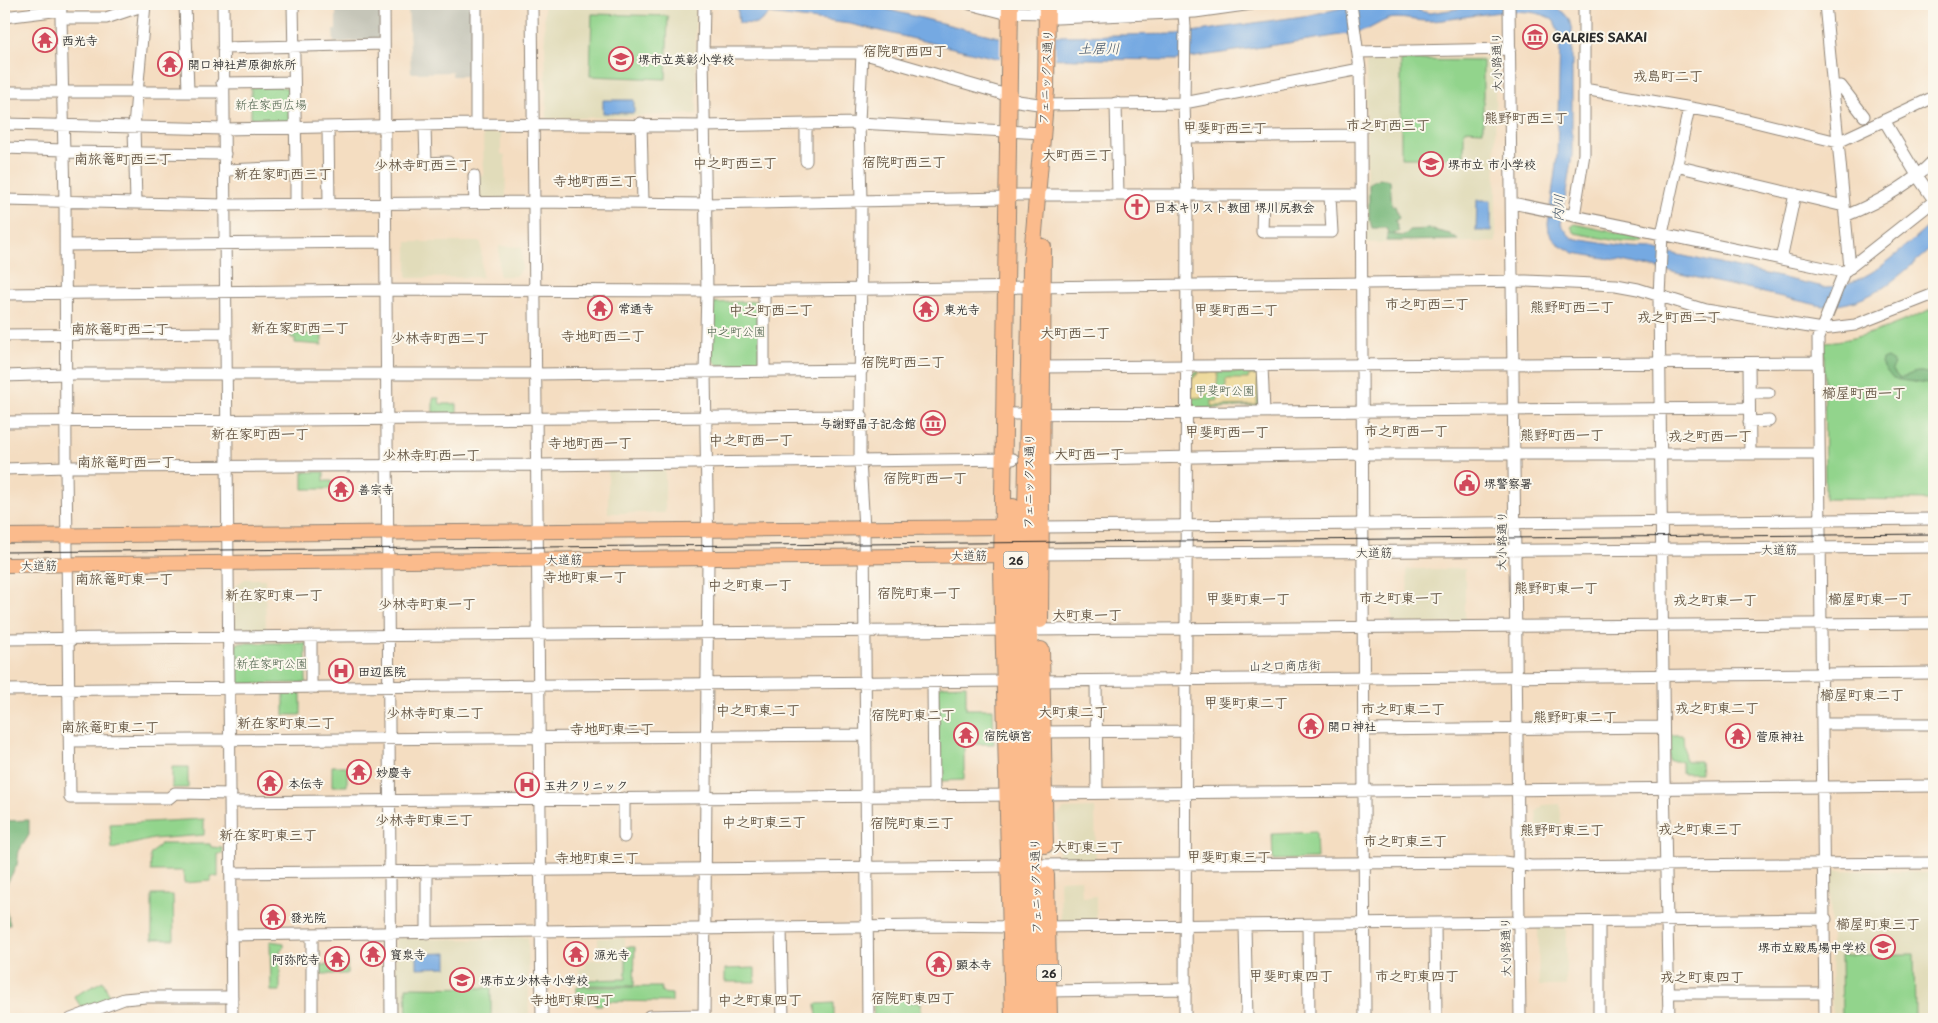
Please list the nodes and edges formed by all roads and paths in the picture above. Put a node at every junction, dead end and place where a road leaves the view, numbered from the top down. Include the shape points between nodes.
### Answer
1 (145, 4) edge
2 (185, 4) edge
3 (223, 4) edge
4 (293, 4) edge
5 (384, 4) edge
6 (476, 4) edge
7 (532, 4) edge
8 (704, 4) edge
9 (970, 4) edge
10 (1195, 4) edge
11 (1252, 4) edge
12 (1350, 4) edge
13 (1509, 4) edge
14 (1581, 4) edge
15 (1825, 4) edge
16 (1133, 5) edge
17 (1183, 7) edge
18 (61, 9) edge
19 (1014, 13) edge
20 (1047, 15) edge
21 (4, 17) edge
22 (384, 44) junction
23 (293, 46) junction
24 (223, 48) junction
25 (1510, 49) junction
26 (1358, 52) junction
27 (703, 53) junction
28 (862, 53) junction
29 (1360, 69) junction
30 (294, 82) junction
31 (1833, 85) junction
32 (222, 87) junction
33 (1584, 89) junction
34 (62, 91) junction
35 (136, 91) junction
36 (4, 92) edge
37 (188, 92) junction
38 (1934, 96) edge
39 (1013, 99) junction
40 (1116, 103) junction
41 (1184, 103) junction
42 (1045, 105) junction
43 (1689, 108) junction
44 (1864, 116) dead end
45 (1884, 120) junction
46 (859, 123) junction
47 (4, 124) edge
48 (476, 124) junction
49 (534, 124) junction
50 (641, 124) junction
51 (806, 124) junction
52 (63, 126) junction
53 (383, 126) junction
54 (424, 126) junction
55 (704, 126) junction
56 (134, 127) junction
57 (295, 128) junction
58 (328, 128) junction
59 (225, 129) junction
60 (1013, 130) junction
61 (1042, 133) junction
62 (1361, 136) junction
63 (1185, 137) junction
64 (1838, 142) junction
65 (4, 148) edge
66 (64, 151) junction
67 (135, 154) junction
68 (225, 154) junction
69 (1934, 160) edge
70 (806, 161) dead end
71 (448, 162) dead end
72 (1676, 166) junction
73 (296, 167) junction
74 (225, 170) junction
75 (474, 176) dead end
76 (1918, 177) junction
77 (1794, 194) junction
78 (1036, 195) junction
79 (1118, 195) junction
80 (1187, 195) junction
81 (1360, 195) junction
82 (1262, 196) junction
83 (1330, 196) junction
84 (1011, 197) junction
85 (4, 200) edge
86 (65, 200) junction
87 (861, 200) junction
88 (1934, 200) edge
89 (136, 202) junction
90 (534, 202) junction
91 (643, 202) junction
92 (296, 204) junction
93 (329, 204) junction
94 (384, 204) junction
95 (475, 204) junction
96 (705, 204) junction
97 (1512, 204) junction
98 (225, 205) junction
99 (1844, 211) junction
100 (1571, 216) junction
101 (1661, 238) junction
102 (385, 242) junction
103 (66, 245) junction
104 (225, 245) junction
105 (1781, 259) junction
106 (1845, 272) junction
107 (1512, 282) junction
108 (1362, 283) junction
109 (1187, 284) junction
110 (1024, 286) junction
111 (861, 287) junction
112 (386, 290) junction
113 (536, 290) junction
114 (764, 290) junction
115 (707, 291) junction
116 (227, 292) junction
117 (4, 294) edge
118 (66, 294) junction
119 (1934, 294) edge
120 (1659, 296) junction
121 (1822, 329) junction
122 (226, 333) junction
123 (66, 334) junction
124 (4, 335) edge
125 (1818, 362) junction
126 (1514, 363) junction
127 (1660, 363) junction
128 (1362, 364) junction
129 (1749, 364) junction
130 (1186, 366) junction
131 (1262, 366) junction
132 (1036, 367) junction
133 (862, 370) junction
134 (764, 371) junction
135 (705, 372) junction
136 (65, 374) junction
137 (386, 374) junction
138 (536, 374) junction
139 (227, 375) junction
140 (4, 376) edge
141 (1769, 392) dead end
142 (1749, 393) junction
143 (1660, 408) junction
144 (1749, 408) junction
145 (1514, 409) junction
146 (1363, 410) junction
147 (1185, 412) junction
148 (1264, 412) junction
149 (1022, 414) junction
150 (862, 416) junction
151 (707, 417) junction
152 (537, 418) junction
153 (227, 421) junction
154 (386, 421) junction
155 (4, 422) edge
156 (65, 422) junction
157 (1749, 422) junction
158 (1769, 422) dead end
159 (1364, 454) junction
160 (1750, 454) junction
161 (1819, 454) junction
162 (1514, 455) junction
163 (1660, 455) junction
164 (1186, 457) junction
165 (1021, 460) junction
166 (707, 462) junction
167 (860, 462) junction
168 (538, 465) junction
169 (387, 466) junction
170 (66, 467) junction
171 (227, 467) junction
172 (4, 469) edge
173 (1934, 520) edge
174 (1820, 522) junction
175 (1661, 523) junction
176 (1515, 524) junction
177 (1186, 525) junction
178 (1364, 526) junction
179 (1021, 527) junction
180 (864, 528) junction
181 (708, 530) junction
182 (539, 532) junction
183 (387, 533) junction
184 (229, 534) junction
185 (4, 536) edge
186 (68, 536) junction
187 (1934, 547) edge
188 (1821, 549) junction
189 (1662, 550) junction
190 (1186, 552) junction
191 (1363, 552) junction
192 (1514, 552) junction
193 (1021, 554) junction
194 (864, 556) junction
195 (708, 558) junction
196 (539, 559) junction
197 (388, 560) junction
198 (228, 562) junction
199 (4, 564) edge
200 (68, 565) junction
201 (1823, 623) junction
202 (1934, 623) edge
203 (1515, 626) junction
204 (1662, 626) junction
205 (1363, 627) junction
206 (1186, 629) junction
207 (1023, 630) junction
208 (864, 632) junction
209 (708, 633) junction
210 (539, 635) junction
211 (388, 637) junction
212 (311, 638) junction
213 (4, 639) edge
214 (70, 639) junction
215 (230, 639) junction
216 (1934, 673) edge
217 (1822, 674) junction
218 (1516, 676) junction
219 (1663, 676) junction
220 (1364, 678) junction
221 (1186, 680) junction
222 (1030, 681) junction
223 (933, 682) junction
224 (1096, 682) junction
225 (865, 683) junction
226 (706, 684) junction
227 (539, 685) junction
228 (389, 687) junction
229 (230, 688) junction
230 (311, 688) junction
231 (4, 690) edge
232 (70, 690) junction
233 (1823, 724) junction
234 (1934, 724) edge
235 (1516, 727) junction
236 (1663, 727) junction
237 (1363, 730) junction
238 (1097, 731) junction
239 (1186, 731) junction
240 (1037, 732) junction
241 (707, 735) junction
242 (864, 735) junction
243 (539, 737) junction
244 (390, 739) junction
245 (230, 740) junction
246 (70, 741) junction
247 (1934, 786) edge
248 (1823, 787) junction
249 (1664, 789) junction
250 (1517, 790) junction
251 (1365, 791) junction
252 (1097, 793) junction
253 (1187, 793) junction
254 (1026, 794) junction
255 (866, 796) junction
256 (934, 796) junction
257 (706, 797) junction
258 (231, 798) junction
259 (624, 798) junction
260 (540, 800) junction
261 (390, 801) junction
262 (624, 837) dead end
263 (1665, 863) junction
264 (1934, 863) edge
265 (1185, 864) junction
266 (1365, 864) junction
267 (1518, 864) junction
268 (1824, 864) junction
269 (1028, 865) junction
270 (705, 868) junction
271 (866, 868) junction
272 (541, 870) junction
273 (390, 871) junction
274 (427, 871) junction
275 (231, 873) junction
276 (1826, 919) junction
277 (1666, 920) junction
278 (1519, 922) junction
279 (1599, 922) junction
280 (1364, 924) junction
281 (1435, 924) junction
282 (1186, 925) junction
283 (1245, 925) junction
284 (1308, 925) junction
285 (867, 926) junction
286 (1029, 927) junction
287 (704, 929) junction
288 (781, 929) junction
289 (542, 931) junction
290 (427, 932) junction
291 (390, 933) junction
292 (312, 934) junction
293 (231, 935) junction
294 (1186, 989) junction
295 (1049, 991) junction
296 (1668, 993) junction
297 (1825, 993) junction
298 (232, 997) junction
299 (704, 1017) edge
300 (71, 1019) edge
301 (232, 1019) edge
302 (312, 1019) edge
303 (391, 1019) edge
304 (542, 1019) edge
305 (649, 1019) edge
306 (783, 1019) edge
307 (868, 1019) edge
308 (1013, 1019) edge
309 (1024, 1019) edge
310 (1038, 1019) edge
311 (1049, 1019) edge
312 (1185, 1019) edge
313 (1247, 1019) edge
314 (1309, 1019) edge
315 (1365, 1019) edge
316 (1436, 1019) edge
317 (1520, 1019) edge
318 (1599, 1019) edge
319 (1669, 1019) edge
320 (1825, 1019) edge

1 - 18 street via 106,18
1 - 35 street
2 - 37 street
3 - 24 street
4 - 23 street
5 - 22 street
6 - 48 street
7 - 49 street
8 - 27 street
9 - 19 street
10 - 17 street
11 - 17 street
12 - 26 street
13 - 25 street, 大小路通り
14 - 33 street
15 - 31 street
16 - 17 street
16 - 20 street via 1057,9
17 - 20 street via 1058,18
17 - 41 street
18 - 21 street
18 - 34 street
19 - 20 street
19 - 39 highway, フェニックス通り / 26
20 - 42 highway, フェニックス通り / 26
22 - 23 street
22 - 53 street
23 - 24 street
23 - 30 street
24 - 32 street
25 - 26 street
25 - 97 street, 大小路通り
26 - 29 street
27 - 28 street
27 - 55 street
28 - 39 street
28 - 46 street
29 - 41 street
29 - 62 street
30 - 32 street
30 - 57 street
31 - 44 street via 1841,86
31 - 64 street
32 - 37 street
32 - 59 street
33 - 43 street
33 - 100 street via 1584,154
34 - 35 street
34 - 36 street
34 - 52 street
35 - 37 street
35 - 56 street
38 - 45 street
39 - 42 street
39 - 60 highway, フェニックス通り / 26
40 - 41 street
40 - 42 street
40 - 79 street
41 - 63 street
42 - 61 highway, フェニックス通り / 26
43 - 64 street
43 - 72 street
45 - 64 street
45 - 76 street
46 - 51 street
46 - 60 street
46 - 87 street
47 - 52 street
48 - 49 street
48 - 54 street
49 - 50 street
49 - 90 street
50 - 55 street
50 - 91 street
51 - 55 street
51 - 70 street
52 - 56 street
52 - 66 street
53 - 54 street
53 - 58 street
53 - 94 street
54 - 71 street via 426,163
55 - 96 street
56 - 59 street
56 - 67 street
57 - 58 street
57 - 59 street
57 - 73 street
58 - 93 street
59 - 68 street
60 - 61 street
60 - 84 highway, フェニックス通り / 26
61 - 78 highway, フェニックス通り / 26
62 - 63 street
62 - 81 street
63 - 80 street
64 - 99 street
65 - 66 street
66 - 67 street
66 - 86 street
67 - 68 street
67 - 89 street
68 - 74 street
69 - 76 street
72 - 77 street
72 - 101 street
73 - 74 street
73 - 92 street
74 - 98 street
75 - 95 street
76 - 88 street
76 - 99 street via 1863,209
77 - 99 street
77 - 105 street
78 - 79 street
78 - 84 street
78 - 110 highway, 26 via 1044,206
79 - 80 street
80 - 82 street
80 - 109 street
81 - 83 street
81 - 108 street
82 - 83 street
82 - 83 street via 1262,232 1332,232
84 - 87 street
84 - 110 highway, フェニックス通り / 26
85 - 86 street
86 - 89 street
86 - 103 street
87 - 96 street
87 - 111 street
88 - 106 street
89 - 98 street
90 - 91 street
90 - 95 street
90 - 113 street
91 - 96 street
92 - 93 street
92 - 98 street
93 - 94 street
94 - 95 street
94 - 102 street
96 - 115 street
97 - 100 street
97 - 107 street, 大小路通り
98 - 104 street
99 - 106 street
100 - 101 street
101 - 105 street
101 - 120 street
102 - 104 street
102 - 112 street
103 - 104 street
103 - 118 street
104 - 116 street
105 - 106 street
106 - 121 street
107 - 108 street
107 - 120 street via 1616,285
107 - 126 street, 大小路通り
108 - 109 street
108 - 128 street
109 - 110 street
109 - 130 street
110 - 111 street
110 - 132 highway, 26
110 - 149 highway, フェニックス通り / 26
111 - 114 street
111 - 133 street
112 - 113 street
112 - 116 street
112 - 137 street
113 - 115 street
113 - 138 street
114 - 115 street
114 - 134 street
115 - 135 street
116 - 118 street
116 - 122 street
117 - 118 street
118 - 123 street
119 - 121 street via 1856,324
120 - 121 street via 1705,310
120 - 127 street
121 - 125 street via 1818,338
122 - 123 street
122 - 139 street
123 - 124 street
123 - 136 street
125 - 129 street
125 - 161 street
126 - 127 street
126 - 128 street
126 - 145 street, 大小路通り
127 - 129 street
127 - 143 street
128 - 131 street
128 - 146 street
129 - 142 street
130 - 131 street
130 - 132 street
130 - 147 street
131 - 148 street
132 - 149 highway, 26
133 - 134 street
133 - 150 street
134 - 135 street
135 - 138 street
135 - 151 street
136 - 139 street
136 - 140 street
136 - 156 street
137 - 138 street
137 - 139 street
137 - 154 street
138 - 152 street
139 - 153 street
141 - 142 street
142 - 144 street
143 - 144 street
143 - 145 street
143 - 163 street
144 - 157 street
145 - 146 street
145 - 162 street, 大小路通り
146 - 148 street
146 - 159 street
147 - 148 street
147 - 149 street
147 - 164 street
149 - 165 highway, 26
149 - 165 highway, フェニックス通り / 26
150 - 151 street
150 - 167 street
151 - 152 street
151 - 166 street
152 - 154 street
152 - 168 street
153 - 154 street
153 - 156 street
153 - 171 street
154 - 169 street
155 - 156 street
156 - 170 street
157 - 158 street
157 - 160 street
159 - 162 street
159 - 164 street
159 - 178 street
160 - 161 street
160 - 163 street
161 - 174 street
162 - 163 street
162 - 176 street, 大小路通り
163 - 175 street
164 - 165 street
164 - 177 street
165 - 167 street
165 - 179 highway, 26
165 - 179 highway, フェニックス通り / 26
166 - 167 street
166 - 168 street
166 - 181 street
167 - 180 street
168 - 169 street
168 - 182 street
169 - 171 street
169 - 183 street
170 - 171 street
170 - 172 street
170 - 186 street
171 - 184 street
173 - 174 street
174 - 175 street
174 - 188 street
175 - 176 street
175 - 189 street
176 - 178 street
176 - 192 street, 大小路通り
177 - 178 street
177 - 179 street
177 - 190 street
178 - 191 street
179 - 180 main road
179 - 193 highway, 26
179 - 193 highway, フェニックス通り / 26
180 - 181 main road
180 - 194 street
181 - 182 main road
181 - 195 street
182 - 183 main road
182 - 196 street
183 - 184 main road
183 - 197 street
184 - 186 main road
184 - 198 street
185 - 186 main road
186 - 200 street
187 - 188 street, 大道筋
188 - 189 street, 大道筋
188 - 201 street
189 - 192 street, 大道筋
189 - 204 street
190 - 191 street, 大道筋
190 - 193 street, 大道筋
190 - 206 street
191 - 192 street, 大道筋
191 - 205 street
192 - 203 street, 大小路通り
193 - 194 main road, 大道筋
193 - 207 highway, 26
193 - 207 highway, フェニックス通り / 26
194 - 195 main road, 大道筋
194 - 208 street
195 - 196 main road, 大道筋
195 - 209 street
196 - 197 main road, 大道筋
196 - 210 street
197 - 198 main road, 大道筋
197 - 211 street
198 - 200 main road, 大道筋
198 - 215 street
199 - 200 main road, 大道筋
200 - 214 street
201 - 202 street
201 - 204 street
201 - 217 street
203 - 204 street
203 - 205 street
203 - 218 street, 大小路通り
204 - 219 street
205 - 206 street
205 - 220 street
206 - 207 street
206 - 221 street
207 - 208 street
207 - 222 highway, 26
207 - 222 highway, フェニックス通り / 26
208 - 209 street
208 - 225 street
209 - 210 street
209 - 226 street
210 - 211 street
210 - 227 street
211 - 212 street
211 - 228 street
212 - 215 street
212 - 230 street
213 - 214 street
214 - 215 street
214 - 232 street
215 - 229 street
216 - 217 street, 山之口商店街
217 - 219 street, 山之口商店街
217 - 233 street
218 - 219 street, 山之口商店街
218 - 220 street, 山之口商店街
218 - 235 street, 大小路通り
219 - 236 street
220 - 221 street, 山之口商店街
220 - 237 street
221 - 224 street, 山之口商店街
221 - 239 street
222 - 223 street, 山之口商店街
222 - 224 street, 山之口商店街
222 - 240 highway, 26
222 - 254 highway, フェニックス通り / 26
223 - 225 street, 山之口商店街
223 - 256 street
224 - 238 street
225 - 226 street, 山之口商店街
225 - 242 street
226 - 227 street, 山之口商店街
226 - 241 street
227 - 228 street, 山之口商店街
227 - 243 street
228 - 230 street, 山之口商店街
228 - 244 street
229 - 230 street, 山之口商店街
229 - 232 street, 山之口商店街
229 - 245 street
231 - 232 street, 山之口商店街
232 - 246 street
233 - 234 street
233 - 248 street
235 - 236 street
235 - 237 street
235 - 250 street, 大小路通り
236 - 249 street
237 - 251 street
238 - 239 street
238 - 240 street
238 - 252 street
239 - 253 street
240 - 254 highway, 26
241 - 242 street
241 - 243 street
241 - 257 street
242 - 255 street
243 - 244 street
243 - 260 street
244 - 245 street
244 - 261 street
245 - 246 street
245 - 258 street
246 - 258 street via 70,798 169,798 175,793
247 - 248 street
248 - 249 street
248 - 268 street
249 - 250 street
249 - 263 street
250 - 251 street
250 - 267 street, 大小路通り
251 - 253 street
251 - 266 street
252 - 253 street
252 - 254 street
253 - 265 street
254 - 256 street
254 - 269 highway, 26
254 - 269 highway, フェニックス通り / 26
255 - 256 street
255 - 257 street
255 - 271 street
257 - 259 street
257 - 270 street
258 - 261 street
258 - 275 street
259 - 260 street
259 - 262 street
260 - 261 street
260 - 272 street
261 - 273 street
263 - 267 street
263 - 268 street
263 - 277 street
264 - 268 street
265 - 266 street
265 - 269 street
265 - 282 street
266 - 267 street
266 - 280 street
267 - 278 street, 大小路通り
268 - 276 street
269 - 271 street
269 - 286 highway, 26
269 - 286 highway, フェニックス通り / 26
270 - 271 street
270 - 272 street
270 - 287 street
271 - 285 street
272 - 274 street
272 - 289 street
273 - 274 street
273 - 275 street
273 - 291 street
274 - 290 street
275 - 293 street
276 - 277 street
276 - 297 street
277 - 279 street
277 - 296 street
278 - 279 street
278 - 281 street
278 - 317 street, 大小路通り
279 - 318 street
280 - 281 street
280 - 284 street
280 - 315 street
281 - 316 street
282 - 283 street
282 - 286 street
282 - 294 street
283 - 284 street
283 - 313 street
284 - 314 street
285 - 286 street
285 - 288 street
285 - 307 street
286 - 295 highway, 26
286 - 308 highway, 26
286 - 309 highway, フェニックス通り / 26
286 - 310 highway, フェニックス通り / 26
287 - 288 street
287 - 289 street
287 - 299 street
288 - 306 street
289 - 290 street
289 - 304 street
290 - 291 street
291 - 292 street
291 - 303 street
292 - 293 street
292 - 302 street
293 - 298 street
294 - 295 street
294 - 312 street
295 - 311 highway, 26
296 - 297 street
296 - 319 street
297 - 320 street
298 - 300 street via 124,999
298 - 301 street
299 - 305 street via 649,1016

